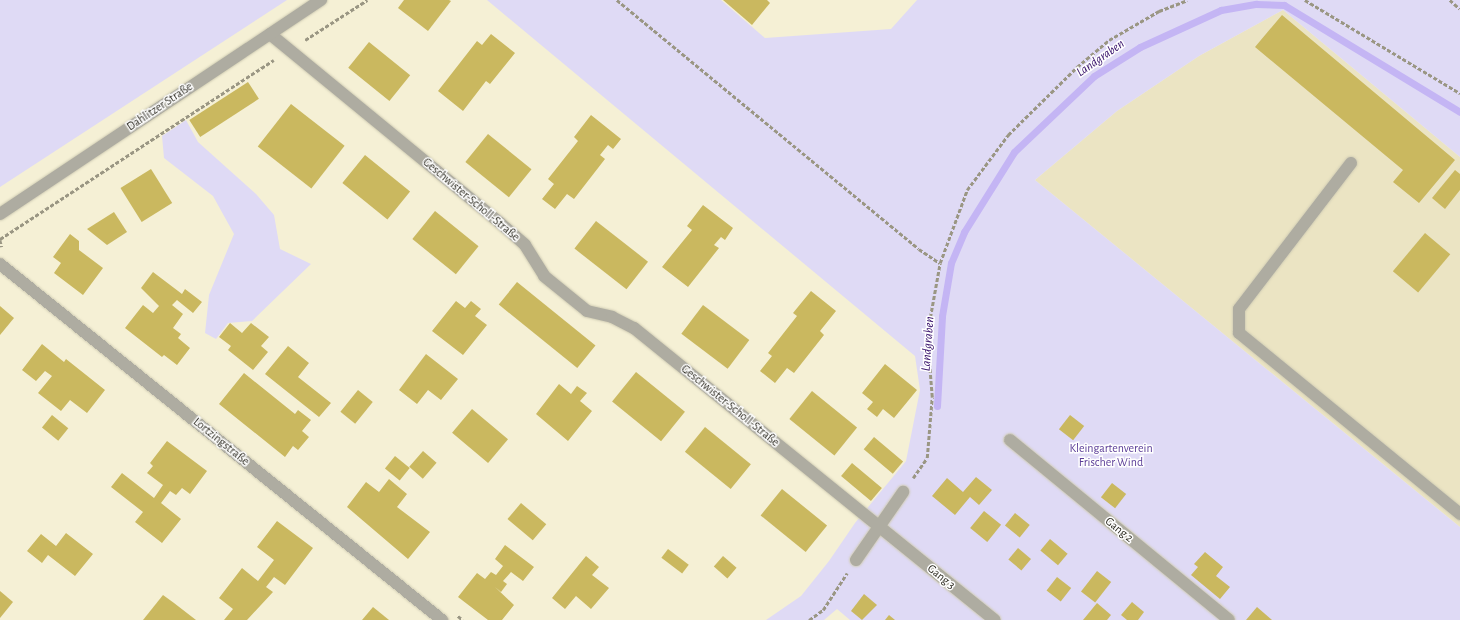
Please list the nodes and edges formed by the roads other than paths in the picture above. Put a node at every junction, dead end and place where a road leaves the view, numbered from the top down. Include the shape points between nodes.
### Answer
1 (321, 0) edge
2 (270, 34) junction
3 (1350, 163) dead end
4 (0, 214) edge
5 (0, 264) edge
6 (1010, 440) dead end
7 (903, 492) road end
8 (1460, 514) edge
9 (878, 525) junction
10 (888, 533) joint
11 (856, 560) road end
12 (442, 620) edge
13 (994, 620) edge
14 (1229, 620) edge

1 - 2 street, Dahlitzer Straße
2 - 4 street, Dahlitzer Straße
2 - 9 street, Geschwister-Scholl-Straße via 520,240 544,276 568,296 587,311 612,316 634,328
3 - 8 street via 1239,309 1239,333
5 - 12 street, Lortzingstraße
6 - 14 street, Gang 2
7 - 9 street
9 - 10 street, Geschwister-Scholl-Straße
9 - 11 street
10 - 13 street, Gang 3

